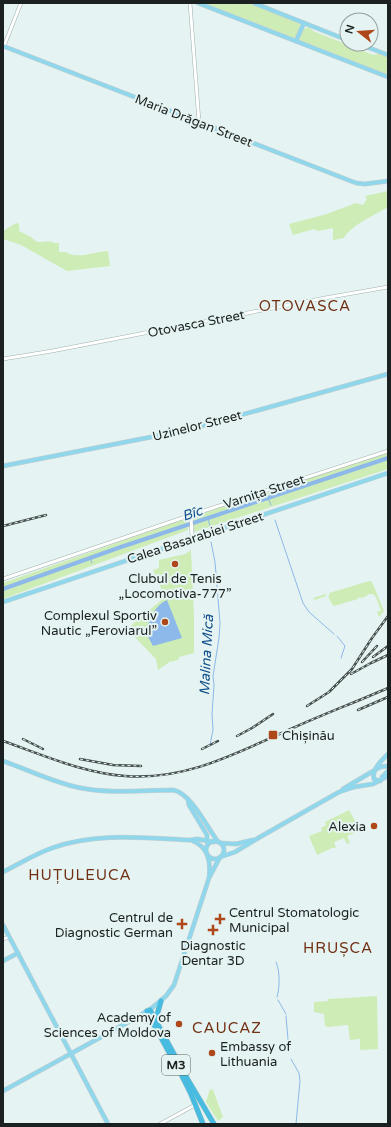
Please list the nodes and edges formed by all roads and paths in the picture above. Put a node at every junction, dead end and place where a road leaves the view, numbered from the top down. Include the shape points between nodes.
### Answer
1 (21, 3) edge
2 (190, 3) edge
3 (198, 3) edge
4 (254, 3) edge
5 (304, 23) junction
6 (339, 37) edge
7 (296, 41) junction
8 (4, 46) edge
9 (388, 77) edge
10 (199, 122) junction
11 (388, 181) edge
12 (388, 287) edge
13 (3, 359) edge
14 (388, 374) edge
15 (388, 451) edge
16 (3, 466) edge
17 (388, 473) edge
18 (191, 516) junction
19 (192, 538) junction
20 (3, 579) edge
21 (3, 602) edge
22 (388, 754) edge
23 (382, 760) junction
24 (3, 761) edge
25 (388, 765) edge
26 (375, 770) junction
27 (388, 772) edge
28 (388, 776) edge
29 (380, 781) junction
30 (339, 792) junction
31 (188, 799) junction
32 (204, 832) junction
33 (260, 836) junction
34 (197, 839) junction
35 (191, 840) junction
36 (207, 841) junction
37 (217, 842) junction
38 (208, 846) junction
39 (208, 854) junction
40 (220, 857) junction
41 (3, 872) edge
42 (209, 878) junction
43 (3, 925) edge
44 (9, 937) junction
45 (3, 939) edge
46 (18, 953) junction
47 (3, 961) edge
48 (161, 1001) junction
49 (148, 1011) junction
50 (132, 1020) junction
51 (156, 1025) junction
52 (72, 1053) junction
53 (3, 1091) edge
54 (196, 1104) junction
55 (108, 1124) edge
56 (160, 1124) edge
57 (203, 1124) edge
58 (214, 1124) edge

1 - 8 street
2 - 10 street
3 - 7 main road
4 - 5 main road
5 - 6 main road
5 - 7 main road
7 - 9 main road
8 - 10 main road, Maria Drăgan Street
10 - 11 main road, Maria Drăgan Street via 356,183
12 - 13 street, Otovasca Street
14 - 16 main road, Uzinelor Street via 187,430
15 - 18 street, Varnița Street
17 - 19 main road, Calea Basarabiei Street
18 - 19 street
18 - 20 street, Varnița Street
19 - 21 main road, Calea Basarabiei Street
22 - 23 main road
23 - 25 main road
23 - 26 main road
24 - 31 main road via 80,788 111,791 172,790
25 - 26 main road
26 - 29 main road via 373,778
26 - 30 main road
27 - 29 main road
28 - 29 main road
29 - 30 main road
30 - 33 main road
31 - 32 main road
31 - 37 main road
32 - 34 main road via 203,836
32 - 36 main road
33 - 37 main road via 239,844
33 - 40 main road via 232,854
34 - 35 main road
34 - 36 main road
35 - 39 main road
35 - 41 main road via 115,837 83,840 52,848
36 - 37 main road
36 - 38 main road
37 - 38 main road
37 - 40 main road via 224,849
38 - 39 main road
39 - 40 main road via 213,858
39 - 42 main road
40 - 42 main road
42 - 48 main road via 174,985
43 - 44 main road
44 - 45 street
44 - 46 main road
46 - 47 main road
46 - 52 main road
48 - 49 main road
48 - 51 highway via 156,1014
49 - 50 main road
49 - 51 highway, M3
50 - 51 highway via 144,1019
50 - 52 main road
51 - 54 highway, M3
51 - 58 highway, M3
52 - 53 main road
52 - 55 main road
54 - 56 street
54 - 57 highway, M3

